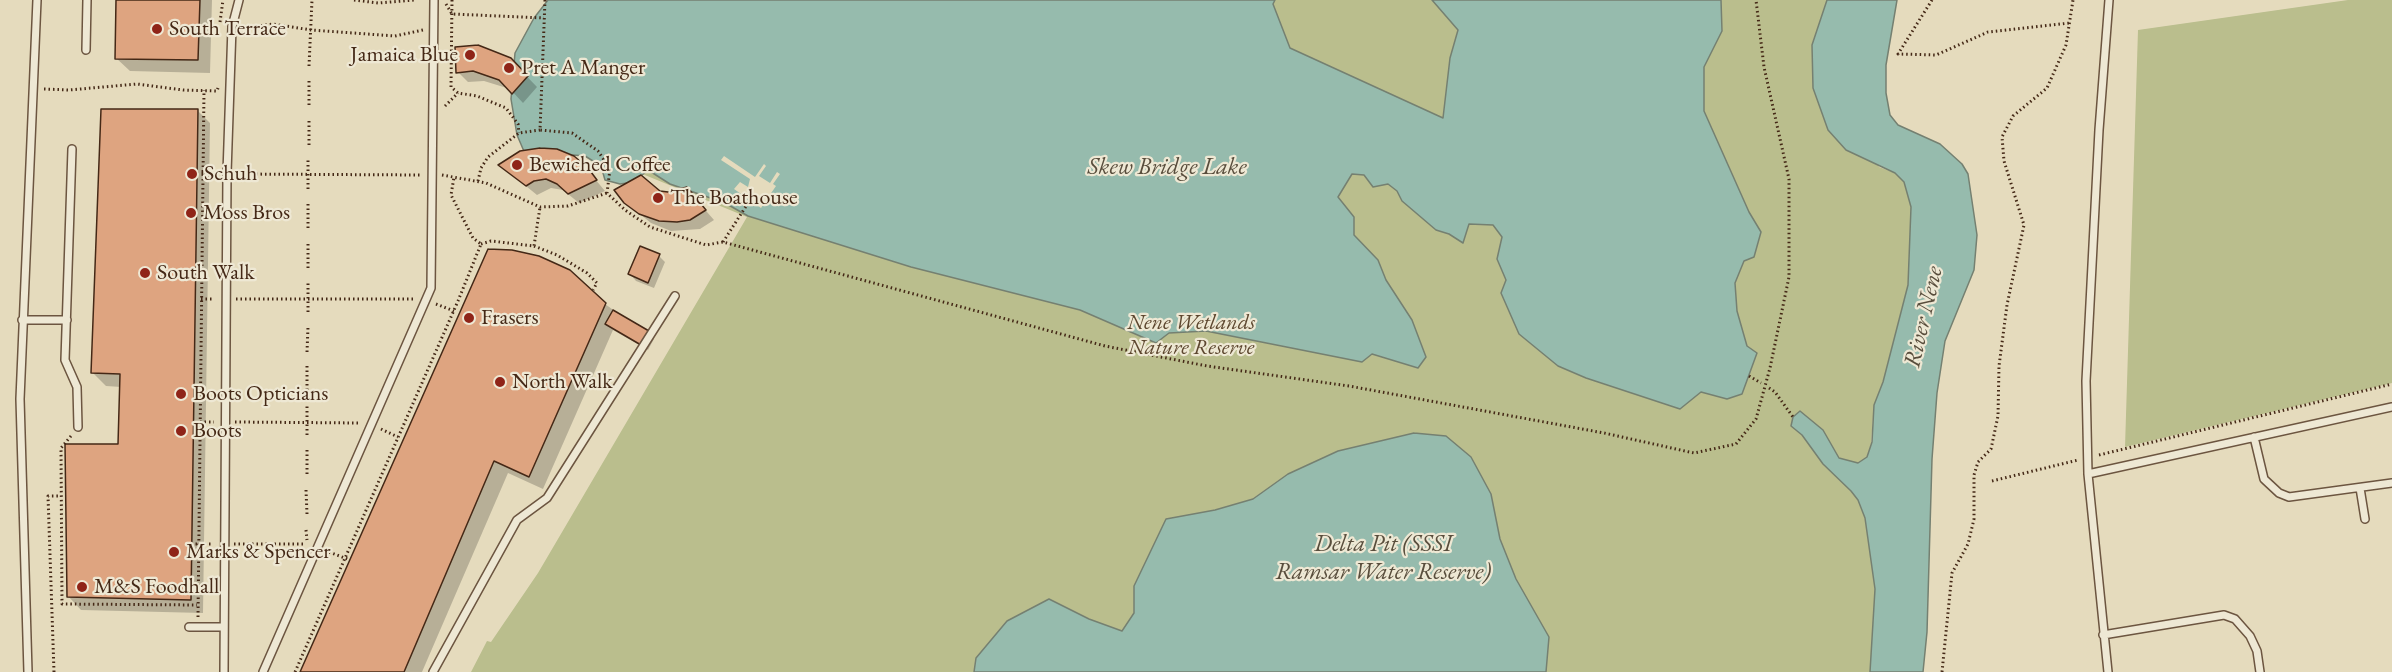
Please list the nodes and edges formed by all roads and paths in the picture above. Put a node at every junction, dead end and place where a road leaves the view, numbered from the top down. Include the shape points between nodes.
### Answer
1 (37, 0) edge
2 (87, 0) edge
3 (238, 0) edge
4 (312, 0) edge
5 (354, 0) edge
6 (414, 0) edge
7 (434, 0) edge
8 (444, 0) edge
9 (452, 0) edge
10 (545, 0) edge
11 (1756, 0) edge
12 (1932, 0) edge
13 (2073, 0) edge
14 (2109, 0) edge
15 (452, 14) junction
16 (544, 18) junction
17 (2071, 22) junction
18 (239, 29) dead end
19 (311, 30) junction
20 (425, 30) dead end
21 (86, 50) dead end
22 (309, 66) dead end
23 (309, 80) dead end
24 (32, 88) junction
25 (204, 90) junction
26 (218, 91) dead end
27 (309, 105) dead end
28 (309, 120) dead end
29 (540, 130) junction
30 (519, 134) junction
31 (309, 145) dead end
32 (72, 149) dead end
33 (308, 160) dead end
34 (197, 173) dead end
35 (203, 173) junction
36 (227, 173) junction
37 (308, 174) junction
38 (432, 175) junction
39 (454, 177) junction
40 (478, 181) junction
41 (308, 189) dead end
42 (607, 193) junction
43 (750, 200) dead end
44 (308, 204) dead end
45 (540, 207) junction
46 (308, 228) dead end
47 (308, 243) dead end
48 (723, 243) junction
49 (481, 244) junction
50 (534, 246) junction
51 (308, 268) dead end
52 (308, 283) dead end
53 (593, 290) dead end
54 (675, 296) dead end
55 (308, 298) junction
56 (201, 299) junction
57 (226, 299) junction
58 (427, 301) junction
59 (454, 311) junction
60 (308, 312) dead end
61 (22, 320) junction
62 (66, 320) junction
63 (308, 327) dead end
64 (308, 352) dead end
65 (307, 366) dead end
66 (1749, 376) dead end
67 (1761, 383) dead end
68 (2392, 384) edge
69 (1769, 388) dead end
70 (307, 391) dead end
71 (307, 406) dead end
72 (2392, 407) edge
73 (1793, 417) dead end
74 (307, 421) junction
75 (200, 422) junction
76 (226, 422) junction
77 (373, 425) junction
78 (78, 427) joint
79 (307, 435) dead end
80 (398, 437) junction
81 (2254, 437) junction
82 (307, 450) dead end
83 (2087, 458) junction
84 (307, 474) dead end
85 (2088, 474) junction
86 (1992, 481) dead end
87 (2392, 483) edge
88 (2360, 488) junction
89 (306, 490) dead end
90 (60, 496) junction
91 (307, 514) dead end
92 (2365, 519) dead end
93 (306, 530) dead end
94 (191, 544) dead end
95 (198, 544) junction
96 (224, 544) junction
97 (326, 550) dead end
98 (345, 558) junction
99 (350, 560) dead end
100 (189, 627) dead end
101 (224, 627) junction
102 (2103, 635) junction
103 (28, 672) edge
104 (54, 672) edge
105 (224, 672) edge
106 (263, 672) edge
107 (295, 672) edge
108 (433, 672) edge
109 (1942, 672) edge
110 (2108, 672) edge
111 (2260, 672) edge

1 - 24 lane
2 - 21 lane
3 - 36 lane via 232,27
4 - 19 path
5 - 6 path
7 - 38 lane
8 - 15 path
9 - 15 path
10 - 16 path
11 - 48 path via 1764,67 1789,179 1790,277 1756,419 1736,444 1694,453 1349,386 1207,366 1105,346
12 - 17 path via 1898,54 1936,55 1988,32
13 - 17 path
14 - 83 lane via 2090,284
15 - 16 path
15 - 30 path via 451,87 458,93 506,108 518,124
16 - 29 path
17 - 109 path via 2066,45 2047,88 2013,116 2002,137 2004,161 2024,225 2007,305 1999,366 1998,416 1991,449 1977,462 1974,519 1968,544 1952,573
18 - 19 path via 273,24
19 - 20 path via 395,36
19 - 22 path
23 - 27 path
24 - 25 path via 69,90 137,84
24 - 61 lane
25 - 26 path
25 - 35 path
28 - 31 path
29 - 30 path
29 - 42 path via 572,133 598,151 610,169
30 - 40 path via 488,157
32 - 62 lane
33 - 37 path
34 - 35 path
35 - 36 path
35 - 56 path
36 - 37 path
36 - 57 lane
37 - 38 path
37 - 41 path
38 - 39 path
38 - 58 lane
39 - 40 path
39 - 49 path via 451,195 473,238
40 - 45 path
42 - 45 path via 568,206
42 - 48 path via 650,227 706,245
43 - 48 path
44 - 46 path
45 - 50 path
47 - 51 path
49 - 50 path via 491,241
49 - 59 path
50 - 53 path via 587,273 597,283
52 - 55 path
54 - 108 lane via 547,498 517,520
55 - 57 path
55 - 58 path
55 - 60 path
56 - 57 path
56 - 75 path
57 - 76 lane
58 - 59 path
58 - 77 lane
59 - 80 path
61 - 62 lane
61 - 103 lane via 22,534
62 - 78 lane via 65,360 77,387
63 - 64 path
65 - 70 path
66 - 67 path
68 - 83 path
69 - 73 path
71 - 74 path
72 - 81 lane
74 - 76 path
74 - 77 path
74 - 79 path
75 - 76 path
75 - 95 path
76 - 96 lane
77 - 80 path
77 - 106 lane
78 - 90 path via 61,448
80 - 98 path
81 - 85 lane
81 - 88 lane via 2264,479 2279,493 2306,497
82 - 84 path
83 - 85 lane
83 - 86 path
85 - 102 lane
87 - 88 lane
88 - 92 lane
89 - 91 path
90 - 95 path via 62,604 197,605
90 - 104 path via 48,496
93 - 96 path via 310,544
94 - 95 path
95 - 96 path
96 - 101 lane
97 - 98 path
98 - 99 path
98 - 107 path
100 - 101 lane
101 - 105 lane
102 - 110 lane
102 - 111 lane via 2224,615 2235,619 2250,636

